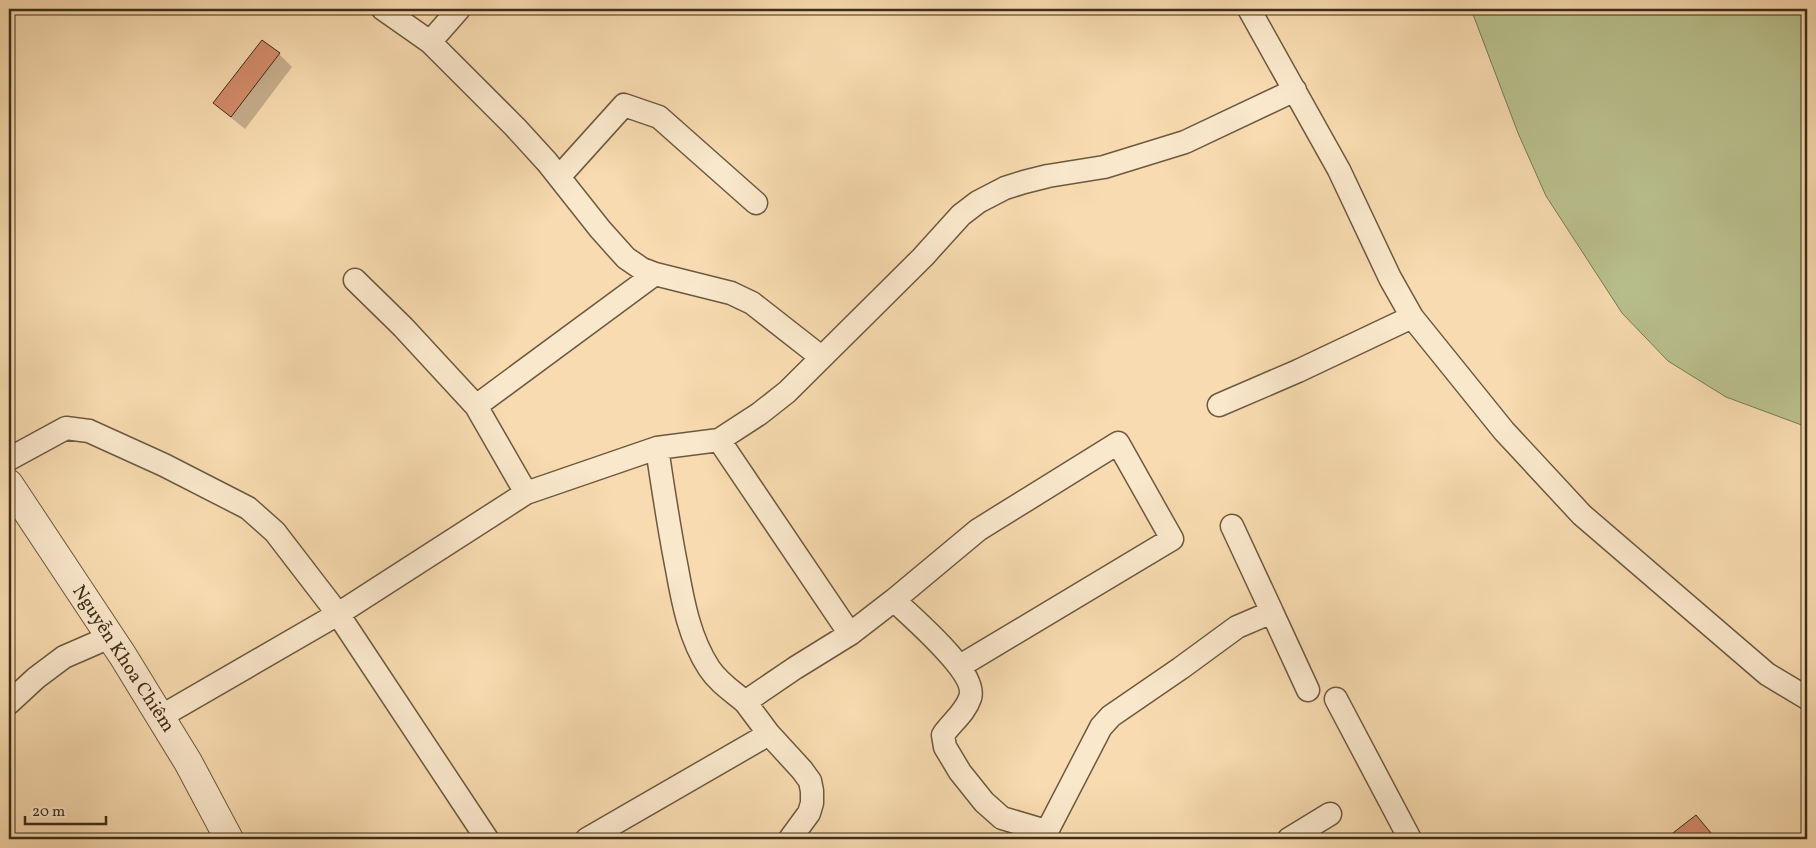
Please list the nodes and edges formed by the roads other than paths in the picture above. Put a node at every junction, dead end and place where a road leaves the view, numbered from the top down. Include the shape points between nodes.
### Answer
1 (383, 9) edge
2 (458, 9) edge
3 (1249, 9) edge
4 (430, 42) junction
5 (1295, 90) junction
6 (559, 177) junction
7 (756, 203) dead end
8 (655, 274) junction
9 (355, 280) dead end
10 (1412, 317) junction
11 (822, 357) junction
12 (1219, 405) dead end
13 (476, 406) junction
14 (719, 440) junction
15 (657, 448) junction
16 (9, 459) edge
17 (9, 484) edge
18 (526, 493) junction
19 (1232, 526) dead end
20 (894, 600) junction
21 (1272, 612) junction
22 (338, 614) junction
23 (850, 634) junction
24 (110, 637) junction
25 (960, 666) junction
26 (1308, 690) dead end
27 (1807, 698) edge
28 (1336, 700) dead end
29 (745, 702) junction
30 (9, 703) edge
31 (160, 717) junction
32 (769, 734) junction
33 (1330, 814) dead end
34 (1044, 835) edge
35 (229, 839) edge
36 (487, 839) edge
37 (587, 839) edge
38 (790, 839) edge
39 (1289, 839) edge
40 (1410, 839) edge

1 - 4 street
2 - 4 street
3 - 5 street
4 - 6 street via 516,127
5 - 10 street
5 - 11 street via 1184,142 1104,167 1024,182 978,202 961,215
6 - 7 street via 624,105 659,117
6 - 8 street via 626,258
8 - 11 street via 730,293 752,303
8 - 13 street
9 - 13 street
10 - 12 street
10 - 27 street via 1504,431 1582,515 1767,674
11 - 14 street via 787,392
13 - 18 street
14 - 15 street
14 - 23 street
15 - 18 street
15 - 29 street via 670,533 693,633 709,669
16 - 22 street via 66,428 75,428 89,431 164,465 248,508 262,519 300,562
17 - 24 street, Nguyễn Khoa Chiêm
18 - 22 street
19 - 21 street
20 - 23 street
20 - 25 street
20 - 25 street via 978,530 1118,443 1172,539
21 - 26 street
21 - 34 street via 1237,628 1111,716 1101,727
22 - 31 street
22 - 36 street
23 - 29 street
24 - 30 street via 64,658
24 - 31 street, Nguyễn Khoa Chiêm
25 - 34 street via 969,682 971,696 962,714 943,735 945,747 978,795 1002,818
28 - 40 street
29 - 32 street
31 - 35 street, Nguyễn Khoa Chiêm
32 - 37 street
32 - 38 street via 810,781 812,803 809,813
33 - 39 street

